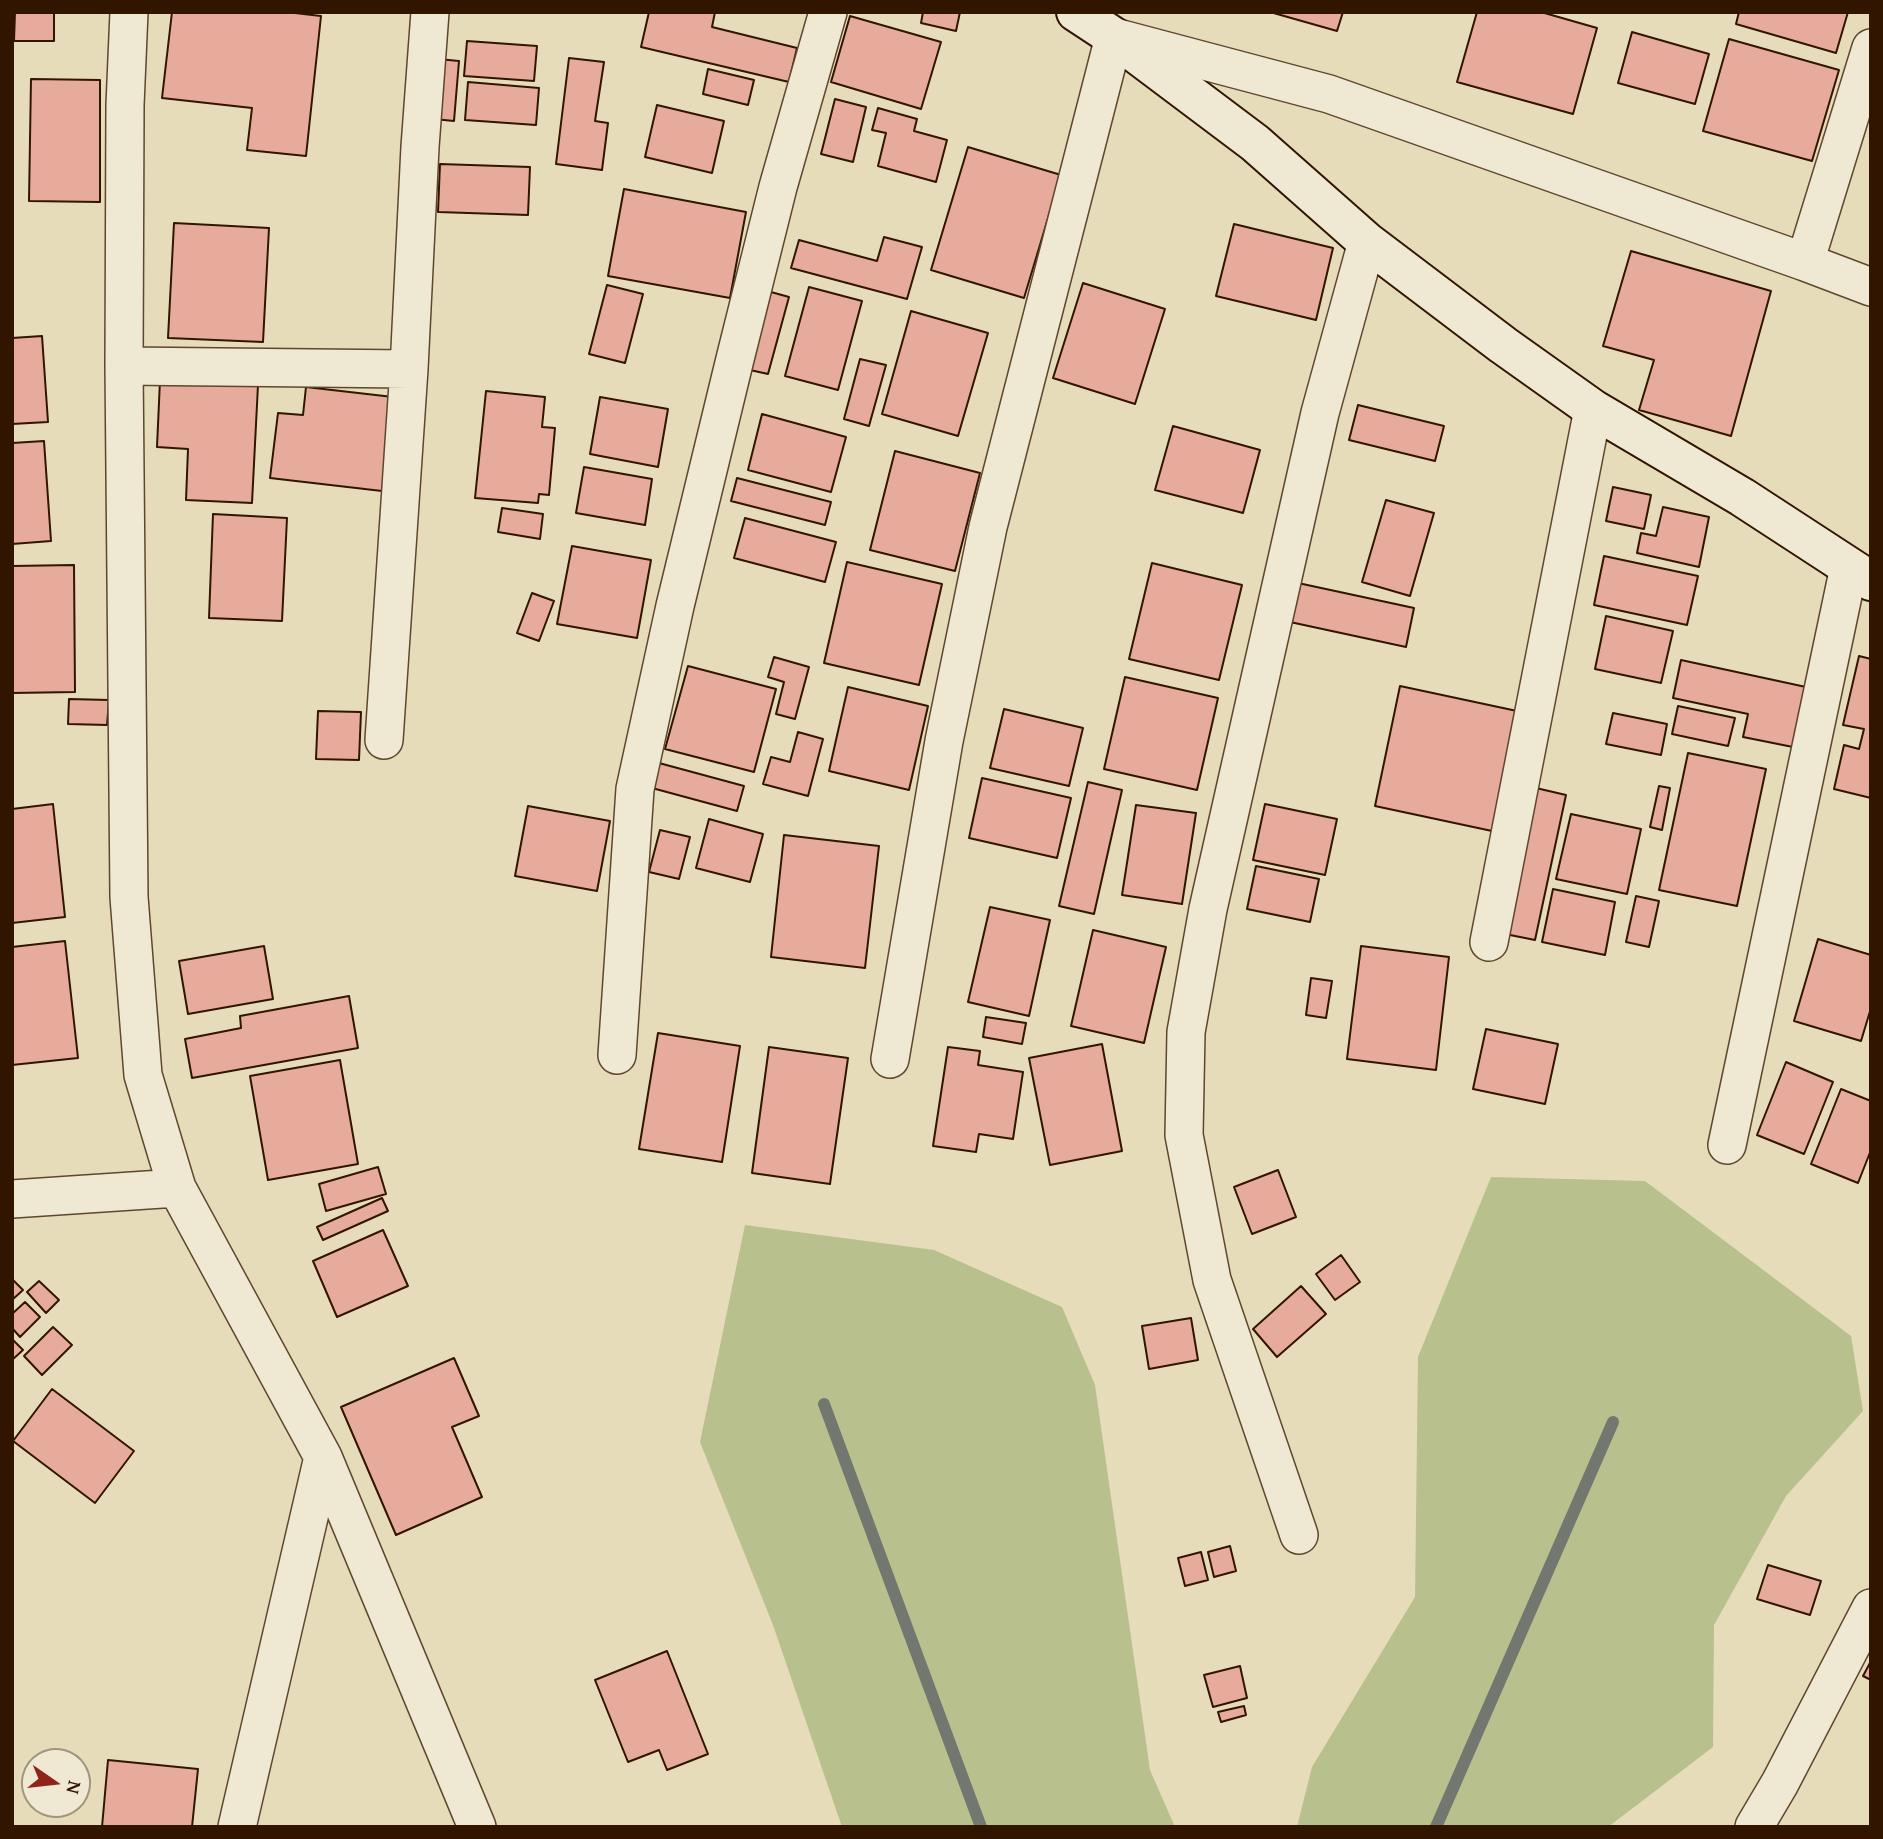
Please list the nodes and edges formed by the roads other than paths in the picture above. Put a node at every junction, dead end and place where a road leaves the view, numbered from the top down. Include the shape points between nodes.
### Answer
1 (129, 12) edge
2 (430, 12) edge
3 (828, 12) edge
4 (1076, 12) edge
5 (1114, 37) junction
6 (1871, 48) edge
7 (1367, 242) junction
8 (1805, 262) junction
9 (1871, 287) edge
10 (124, 366) junction
11 (410, 369) junction
12 (1593, 409) junction
13 (1860, 574) edge
14 (384, 740) dead end
15 (1489, 942) dead end
16 (617, 1055) dead end
17 (890, 1059) dead end
18 (1727, 1145) dead end
19 (177, 1188) junction
20 (12, 1199) edge
21 (323, 1457) junction
22 (1299, 1535) dead end
23 (1871, 1608) edge
24 (237, 1827) edge
25 (477, 1827) edge
26 (1754, 1827) edge

1 - 10 street
2 - 11 street
3 - 16 street via 735,359 635,789
4 - 5 street
5 - 7 street via 1255,143
5 - 8 street via 1329,94
5 - 17 street via 988,527 944,741
6 - 8 street
7 - 12 street
7 - 22 street via 1317,426 1208,909 1186,1032 1184,1135 1212,1280
8 - 9 street
10 - 11 street
10 - 19 street via 129,897 143,1075
11 - 14 street
12 - 13 street
12 - 15 street
13 - 18 street
19 - 20 street
19 - 21 street
21 - 24 street
21 - 25 street
23 - 26 street

